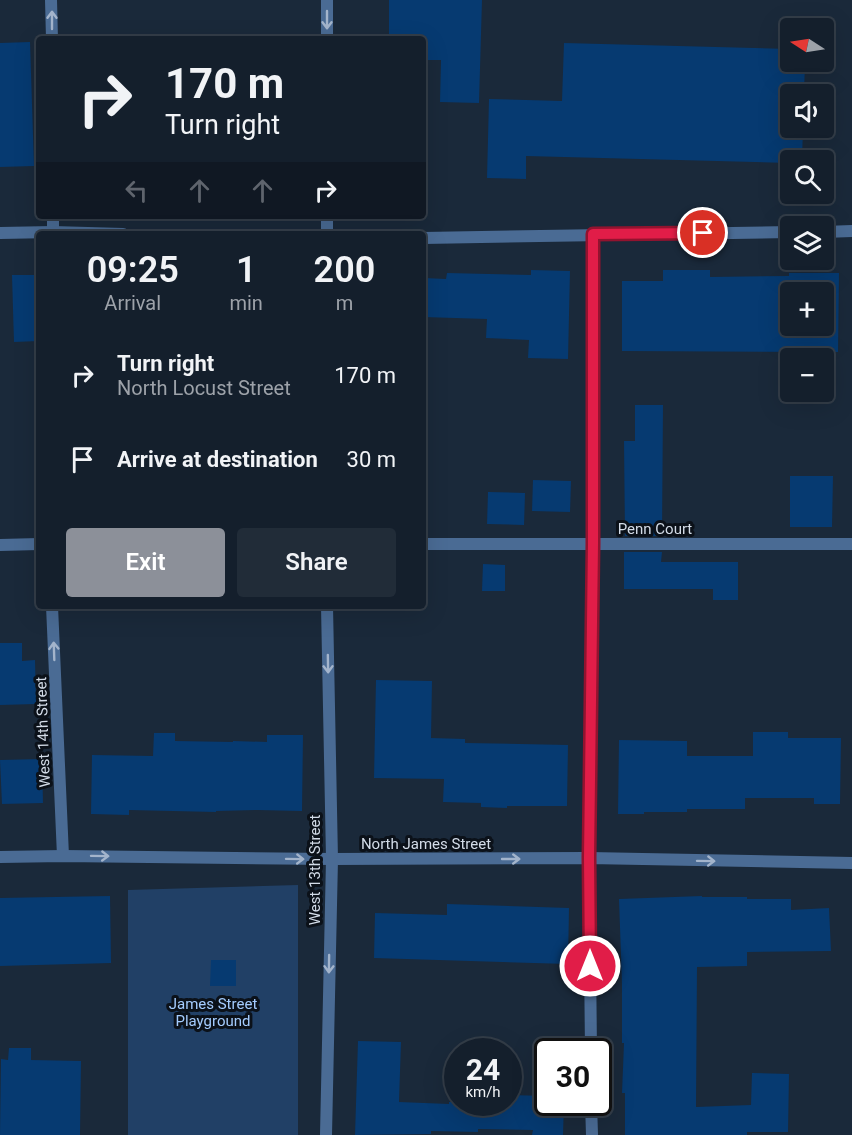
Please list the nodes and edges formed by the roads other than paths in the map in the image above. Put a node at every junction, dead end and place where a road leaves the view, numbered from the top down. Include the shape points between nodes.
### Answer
1 (51, 0) edge
2 (327, 0) edge
3 (52, 36) edge
4 (327, 36) edge
5 (852, 231) edge
6 (780, 232) edge
7 (834, 232) edge
8 (0, 233) edge
9 (36, 233) edge
10 (593, 234) junction
11 (426, 238) edge
12 (36, 544) edge
13 (426, 544) edge
14 (593, 544) junction
15 (852, 544) edge
16 (0, 545) edge
17 (52, 609) edge
18 (327, 609) edge
19 (63, 856) junction
20 (0, 857) edge
21 (589, 858) junction
22 (332, 859) junction
23 (852, 863) edge
24 (591, 1038) edge
25 (591, 1116) edge
26 (326, 1135) edge
27 (592, 1135) edge

3 -> 1 street
2 -> 4 street
5 - 7 street
6 - 10 street
8 - 9 street
10 - 11 street
10 - 14 street
12 - 16 street
13 - 14 street, Penn Court
14 - 15 street, Penn Court
14 - 21 street
19 -> 17 street, West 14th Street
18 -> 22 street, West 13th Street
19 - 20 street, North James Street
19 -> 22 street, North James Street
22 -> 21 street, North James Street
21 -> 23 street, North James Street
21 - 24 street
22 -> 26 street, West 13th Street
25 - 27 street

